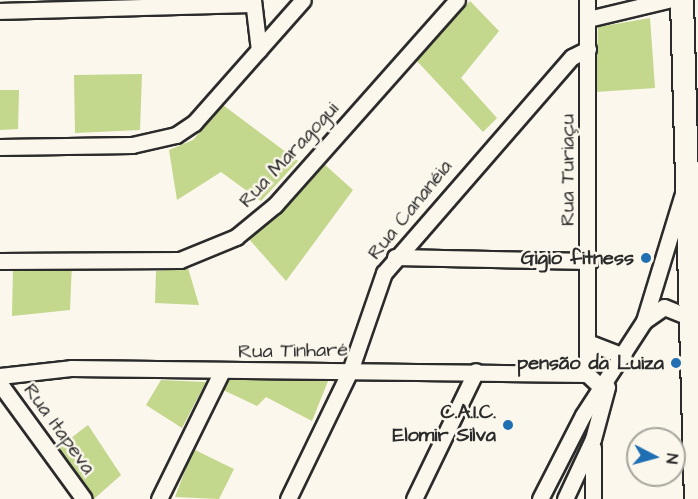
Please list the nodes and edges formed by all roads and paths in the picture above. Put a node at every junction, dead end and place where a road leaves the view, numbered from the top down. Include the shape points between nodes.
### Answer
1 (303, 0) edge
2 (458, 0) edge
3 (668, 0) edge
4 (682, 0) edge
5 (696, 0) edge
6 (253, 2) edge
7 (585, 8) edge
8 (0, 11) edge
9 (588, 48) junction
10 (259, 50) junction
11 (698, 56) edge
12 (0, 147) edge
13 (688, 174) junction
14 (394, 257) junction
15 (0, 261) edge
16 (590, 261) junction
17 (689, 317) junction
18 (644, 321) junction
19 (590, 344) junction
20 (624, 356) junction
21 (350, 371) junction
22 (477, 371) junction
23 (221, 373) junction
24 (587, 374) junction
25 (0, 376) edge
26 (605, 382) junction
27 (0, 384) edge
28 (593, 439) junction
29 (553, 472) junction
30 (574, 482) junction
31 (593, 497) edge
32 (84, 499) edge
33 (159, 499) edge
34 (288, 499) edge
35 (414, 499) edge
36 (540, 499) edge
37 (565, 499) edge
38 (696, 499) edge

1 - 10 street
2 - 15 street, Rua Maragogui via 275,205 236,237 180,260
3 - 7 street
4 - 13 highway
5 - 11 highway
6 - 8 street
6 - 10 street
7 - 9 street, Rua Turiaçu
9 - 14 street, Rua Cananéia via 573,57
9 - 16 street, Rua Turiaçu
10 - 12 street via 194,123 158,142
13 - 17 highway
13 - 18 street
14 - 16 street
14 - 21 street, Rua Cananéia
16 - 19 street, Rua Turiaçu
17 - 18 street via 664,307
17 - 38 highway
18 - 20 street
19 - 20 street
19 - 24 street, Rua Turiaçu
20 - 26 street
21 - 22 street, Rua Tinharé
21 - 23 street, Rua Tinharé
21 - 34 street, Rua Cananéia
22 - 24 street, Rua Tinharé
22 - 35 street
23 - 25 street, Rua Tinharé via 71,368
23 - 33 street
24 - 26 street
26 - 28 street
26 - 29 street
27 - 32 street, Rua Itapeva
28 - 30 street
28 - 31 street
29 - 30 street
29 - 36 street
30 - 31 street
30 - 37 street

